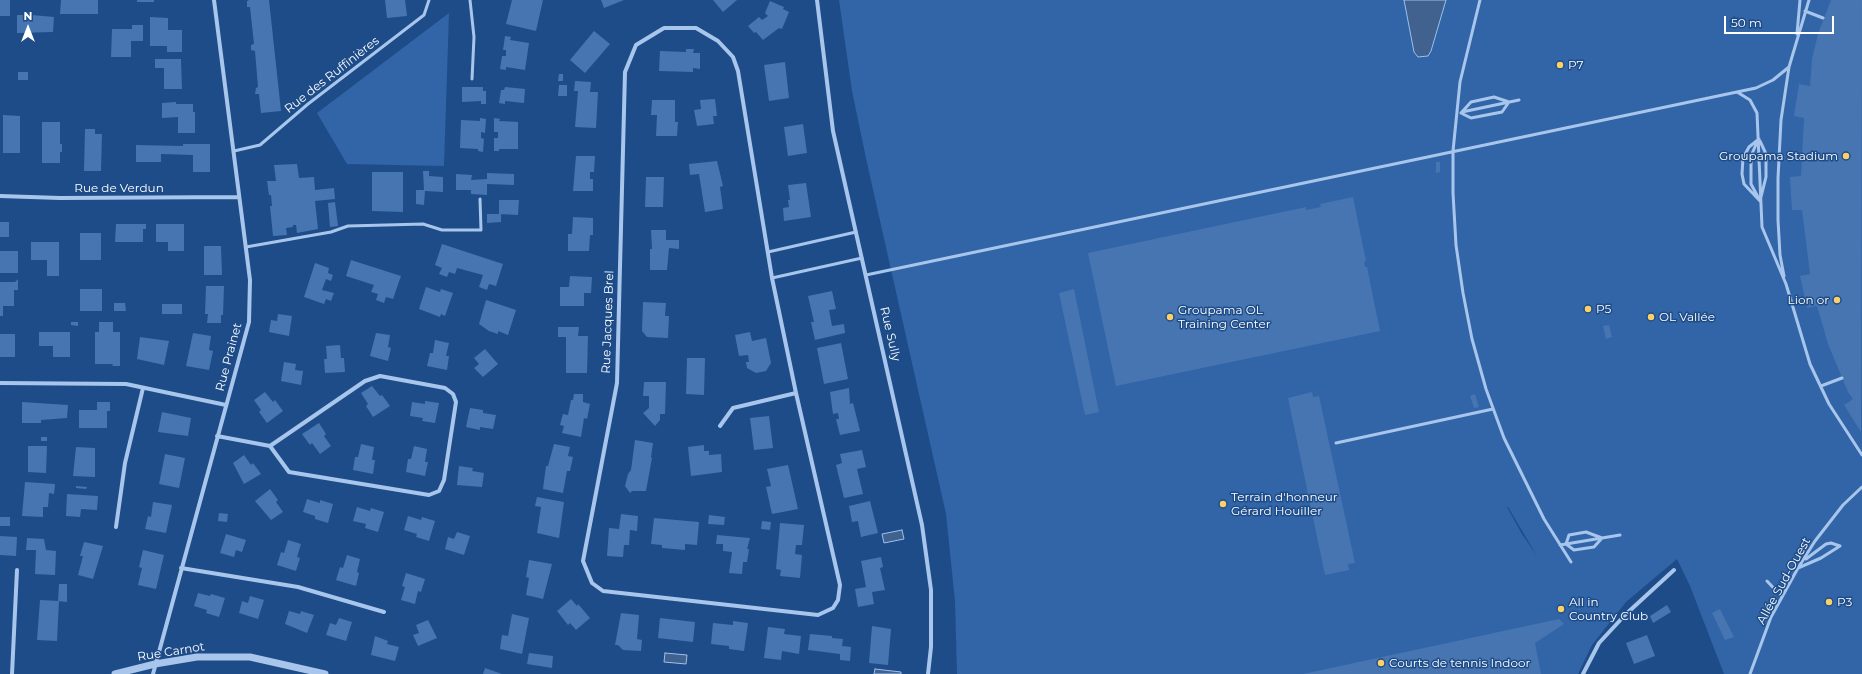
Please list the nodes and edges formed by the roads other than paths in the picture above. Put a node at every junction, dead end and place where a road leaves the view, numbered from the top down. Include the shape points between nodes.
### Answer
1 (214, 0) edge
2 (429, 0) edge
3 (470, 0) edge
4 (817, 0) edge
5 (1480, 0) edge
6 (1800, 0) edge
7 (1809, 0) edge
8 (1805, 11) junction
9 (1823, 18) dead end
10 (1796, 40) junction
11 (1789, 67) junction
12 (472, 79) dead end
13 (1737, 92) junction
14 (1519, 100) dead end
15 (1509, 102) junction
16 (1461, 113) junction
17 (1457, 114) junction
18 (1759, 139) junction
19 (234, 151) junction
20 (1453, 151) junction
21 (0, 196) edge
22 (239, 197) junction
23 (480, 199) dead end
24 (1760, 201) junction
25 (856, 232) junction
26 (246, 247) junction
27 (768, 252) junction
28 (862, 258) junction
29 (866, 275) junction
30 (772, 278) junction
31 (1786, 284) junction
32 (1842, 378) dead end
33 (0, 383) edge
34 (1821, 386) junction
35 (143, 388) junction
36 (796, 393) junction
37 (226, 405) junction
38 (1493, 410) junction
39 (720, 426) dead end
40 (217, 436) junction
41 (1336, 444) dead end
42 (270, 446) junction
43 (1862, 455) edge
44 (1862, 487) edge
45 (116, 527) dead end
46 (1620, 535) dead end
47 (1602, 538) junction
48 (1566, 544) junction
49 (1560, 545) junction
50 (1571, 562) dead end
51 (181, 568) junction
52 (1798, 568) junction
53 (17, 570) dead end
54 (1674, 570) dead end
55 (1767, 581) dead end
56 (1782, 597) junction
57 (384, 612) dead end
58 (155, 664) junction
59 (12, 674) edge
60 (115, 674) edge
61 (153, 674) edge
62 (325, 674) edge
63 (928, 674) edge
64 (1583, 674) edge
65 (1750, 674) edge

1 - 19 street, Rue Prainet
2 - 19 lane, Rue des Ruffinières via 424,15 308,104 260,145
3 - 12 lane via 474,36
4 - 25 street, Rue Sully via 833,131
5 - 17 lane via 1460,82
6 - 10 lane
7 - 8 lane
8 - 9 lane
8 - 10 lane
10 - 11 lane
11 - 13 lane via 1756,88
11 - 31 lane via 1781,120 1778,178 1780,255
13 - 18 lane via 1750,100 1757,113
13 - 20 lane
14 - 15 lane
15 - 16 lane
15 - 16 lane via 1494,97 1471,102
15 - 16 lane via 1502,112 1471,118
16 - 17 lane
17 - 20 lane
18 - 24 lane
18 - 24 lane via 1766,154 1766,177
18 - 24 lane via 1751,156 1751,184
18 - 24 lane via 1749,147 1743,158 1742,174 1744,184
19 - 22 street, Rue Prainet
20 - 29 lane
20 - 38 lane via 1456,245 1463,293 1472,339
21 - 22 street, Rue de Verdun
22 - 26 street, Rue Prainet
23 - 26 lane via 481,230 442,230 423,224 348,226 331,232
24 - 31 lane via 1762,227
25 - 27 lane
25 - 28 street, Rue Sully
26 - 37 street, Rue Prainet via 250,280 249,322
27 - 30 street, Rue Jacques Brel
27 - 36 street, Rue Jacques Brel via 734,57 718,41 696,28 664,28 636,45 625,72 617,383 583,561 592,583 603,591 818,615 833,608 838,600 840,585
28 - 29 street, Rue Sully
28 - 30 lane
29 - 63 street, Rue Sully via 922,525 931,590 931,647
30 - 36 street, Rue Jacques Brel
31 - 34 lane via 1810,364
32 - 34 lane
33 - 35 street via 126,384
34 - 43 lane
35 - 37 street
35 - 45 street via 125,463
36 - 39 street via 733,408
37 - 40 street, Rue Prainet
38 - 41 lane
38 - 49 lane via 1525,482
40 - 42 street
40 - 51 street, Rue Prainet
42 - 42 street via 365,381 380,376 445,388 453,394 456,402 444,480 439,491 429,495 289,472
44 - 52 lane, Allée Sud-Ouest via 1843,505
46 - 47 lane
47 - 48 lane
47 - 48 lane via 1594,547 1574,550
47 - 48 lane via 1586,532 1569,535
48 - 49 lane
49 - 50 lane
51 - 57 street via 298,587
51 - 58 street, Rue Prainet
52 - 52 lane via 1821,558 1840,546 1826,544 1808,556
52 - 56 lane, Allée Sud-Ouest
53 - 59 street
54 - 64 street via 1599,643
55 - 56 lane
56 - 65 lane, Allée Sud-Ouest
58 - 60 street, Rue Carnot
58 - 61 street, Rue Prainet
58 - 62 street, Rue Carnot via 197,657 250,658

